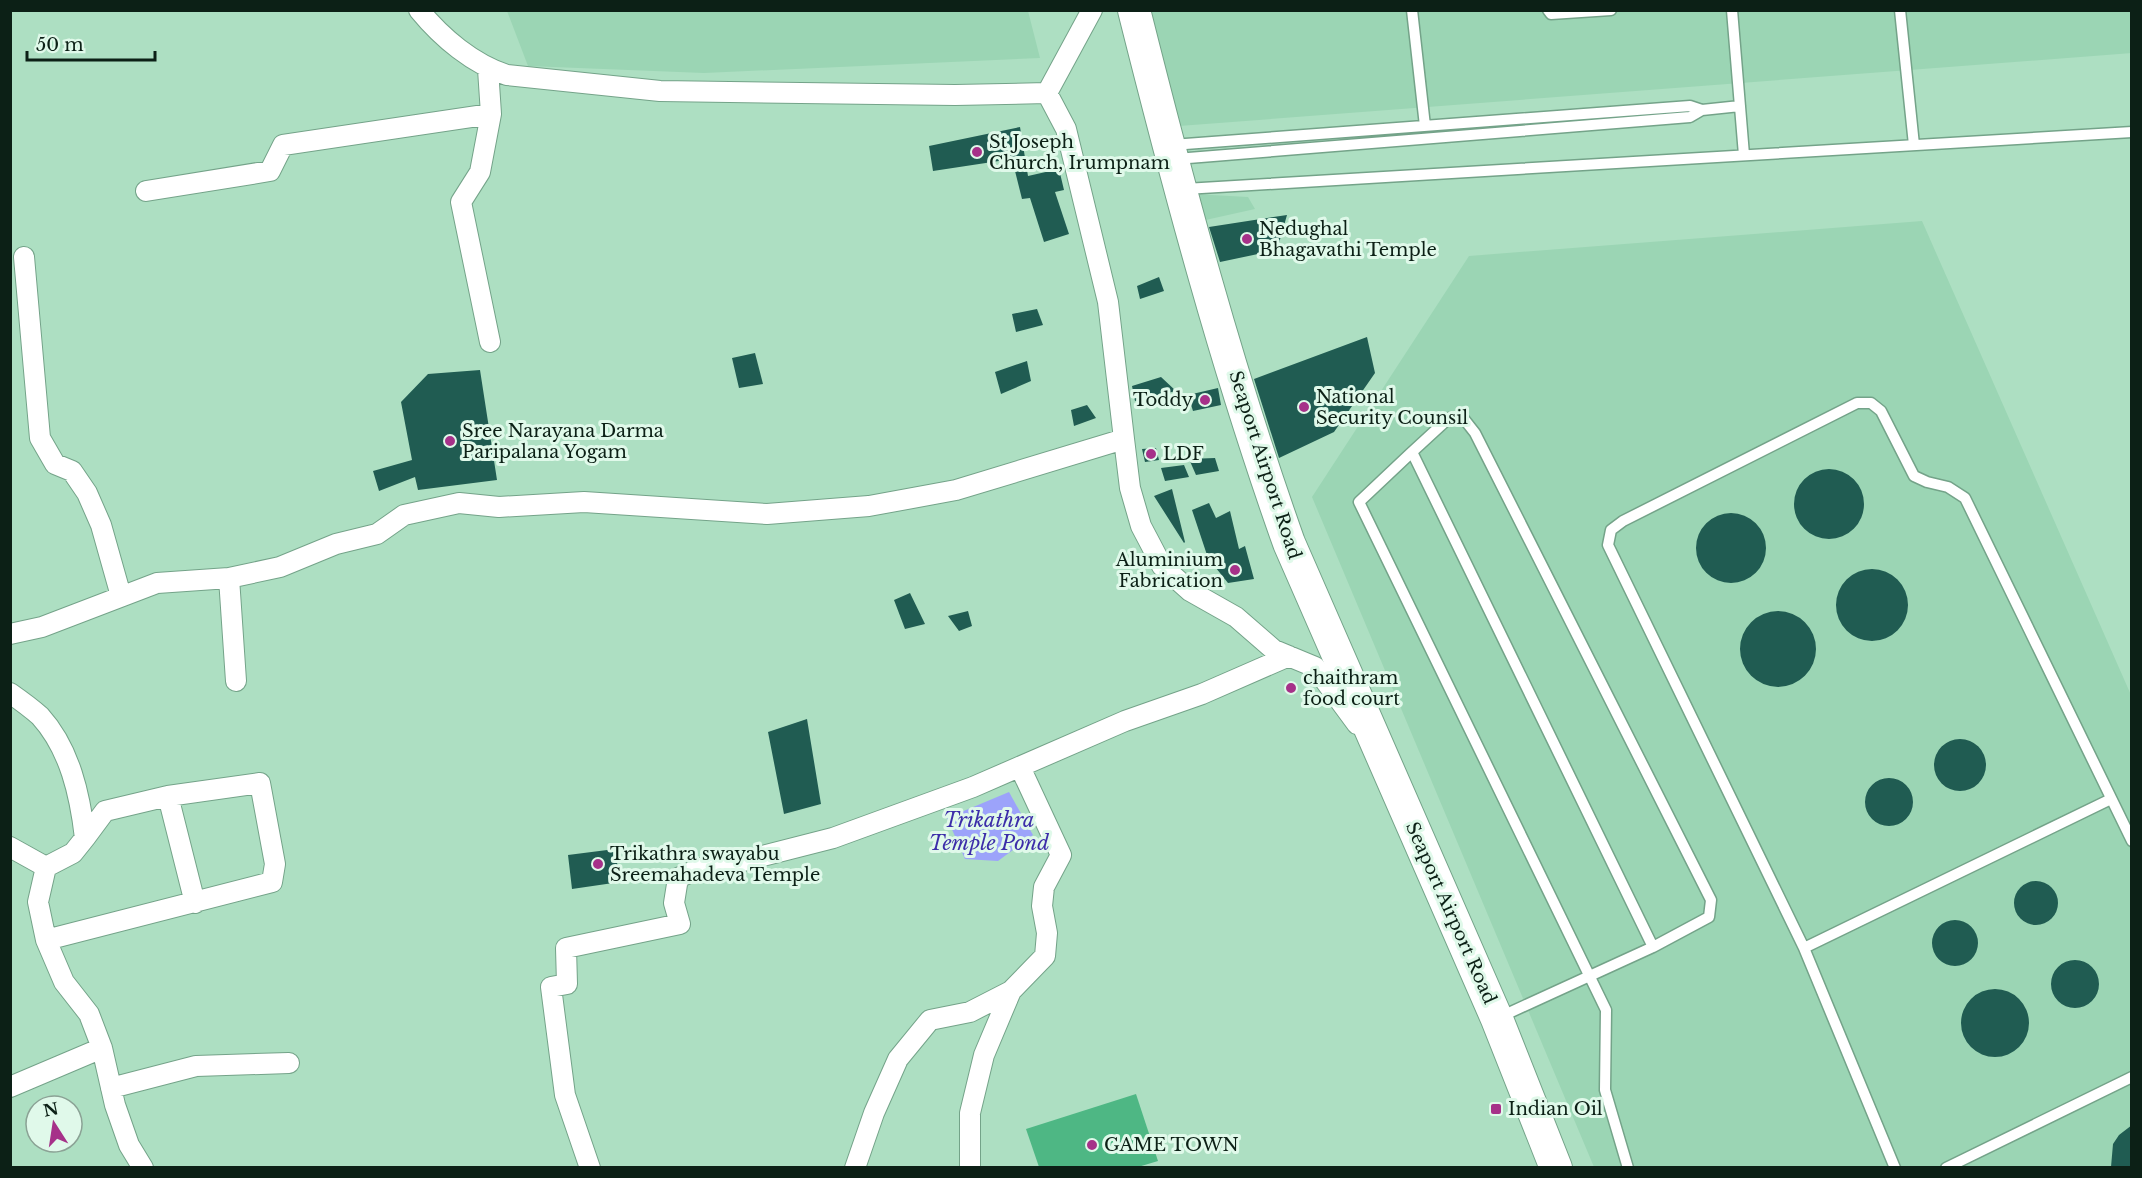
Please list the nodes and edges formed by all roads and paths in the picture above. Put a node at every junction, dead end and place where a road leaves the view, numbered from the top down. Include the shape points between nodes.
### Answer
1 (419, 10) edge
2 (1092, 10) edge
3 (1134, 10) edge
4 (1412, 10) edge
5 (1548, 10) edge
6 (1611, 10) edge
7 (1732, 10) edge
8 (1900, 10) edge
9 (488, 69) junction
10 (1047, 93) junction
11 (1740, 106) junction
12 (1702, 110) junction
13 (491, 114) junction
14 (1425, 126) junction
15 (1401, 128) junction
16 (2132, 132) edge
17 (1402, 141) junction
18 (1914, 145) junction
19 (1171, 152) junction
20 (1744, 155) junction
21 (1181, 189) junction
22 (146, 191) dead end
23 (24, 257) dead end
24 (490, 342) dead end
25 (1124, 439) junction
26 (1412, 452) junction
27 (229, 578) junction
28 (121, 596) junction
29 (10, 633) edge
30 (1289, 656) junction
31 (236, 681) dead end
32 (10, 693) edge
33 (1383, 757) junction
34 (1020, 767) junction
35 (168, 796) junction
36 (2111, 799) junction
37 (85, 838) junction
38 (2132, 841) edge
39 (10, 847) edge
40 (46, 867) junction
41 (195, 903) junction
42 (46, 940) junction
43 (1653, 947) junction
44 (1804, 948) junction
45 (1589, 975) junction
46 (1011, 991) junction
47 (970, 1012) junction
48 (1497, 1018) junction
49 (991, 1038) junction
50 (102, 1048) junction
51 (289, 1063) dead end
52 (2132, 1077) edge
53 (10, 1087) edge
54 (111, 1088) junction
55 (143, 1167) edge
56 (590, 1167) edge
57 (855, 1167) edge
58 (970, 1167) edge
59 (1556, 1167) edge
60 (1628, 1167) edge
61 (1895, 1167) edge
62 (1946, 1167) edge

1 - 9 street via 436,32
2 - 10 street
3 - 19 main road, Seaport Airport Road
4 - 14 lane
5 - 6 lane via 1551,14
7 - 11 lane
8 - 18 lane
9 - 10 street via 507,75 660,91
9 - 13 street
10 - 25 street via 1066,129 1108,302
11 - 12 lane
11 - 20 lane
12 - 14 lane via 1690,106
12 - 17 lane via 1690,117
13 - 22 street via 283,145 270,171
13 - 24 street via 480,172 461,202
14 - 15 lane
15 - 17 lane
15 - 19 lane
16 - 18 lane
17 - 19 lane
18 - 20 lane
19 - 21 main road, Seaport Airport Road
20 - 21 lane
21 - 33 main road, Seaport Airport Road via 1271,494
23 - 28 street via 40,438 55,464 72,471 87,494 102,525
25 - 27 street via 956,490 869,506 767,514 584,502 499,507 459,503 404,515 377,534 336,544 280,567
25 - 30 street via 1130,488 1141,526 1162,566 1190,591 1236,617 1274,650
26 - 43 lane
26 - 43 lane via 1449,418 1464,419 1475,433 1710,900 1709,916
26 - 45 lane via 1359,502
27 - 28 street via 157,583
27 - 31 street
28 - 29 street via 42,627
30 - 33 street via 1315,667
30 - 34 street
32 - 37 street via 40,716 60,746 81,797
33 - 48 main road, Seaport Airport Road
34 - 46 street via 1060,855 1044,887 1045,956
34 - 56 street via 833,838 700,868 678,878 674,903 680,924 566,948 567,984 550,987 564,1095
35 - 37 street via 105,811
35 - 41 street
35 - 41 street via 260,783 275,864 272,882
36 - 38 lane
36 - 44 lane
36 - 44 lane via 1965,498 1948,487 1914,476 1881,411 1871,403 1857,403 1623,521 1611,531 1608,545
37 - 40 street via 73,853
39 - 40 street
40 - 42 street via 38,902
41 - 42 street
42 - 50 street via 64,982 89,1014
43 - 45 lane
44 - 61 lane
45 - 48 lane
45 - 60 lane via 1606,1010 1605,1090
46 - 47 street
46 - 49 street
47 - 49 street
47 - 57 street via 930,1020 898,1059
48 - 59 main road, Seaport Airport Road
49 - 58 street via 970,1113
50 - 53 street
50 - 54 street
51 - 54 street via 196,1066
52 - 62 lane
54 - 55 street via 129,1145

